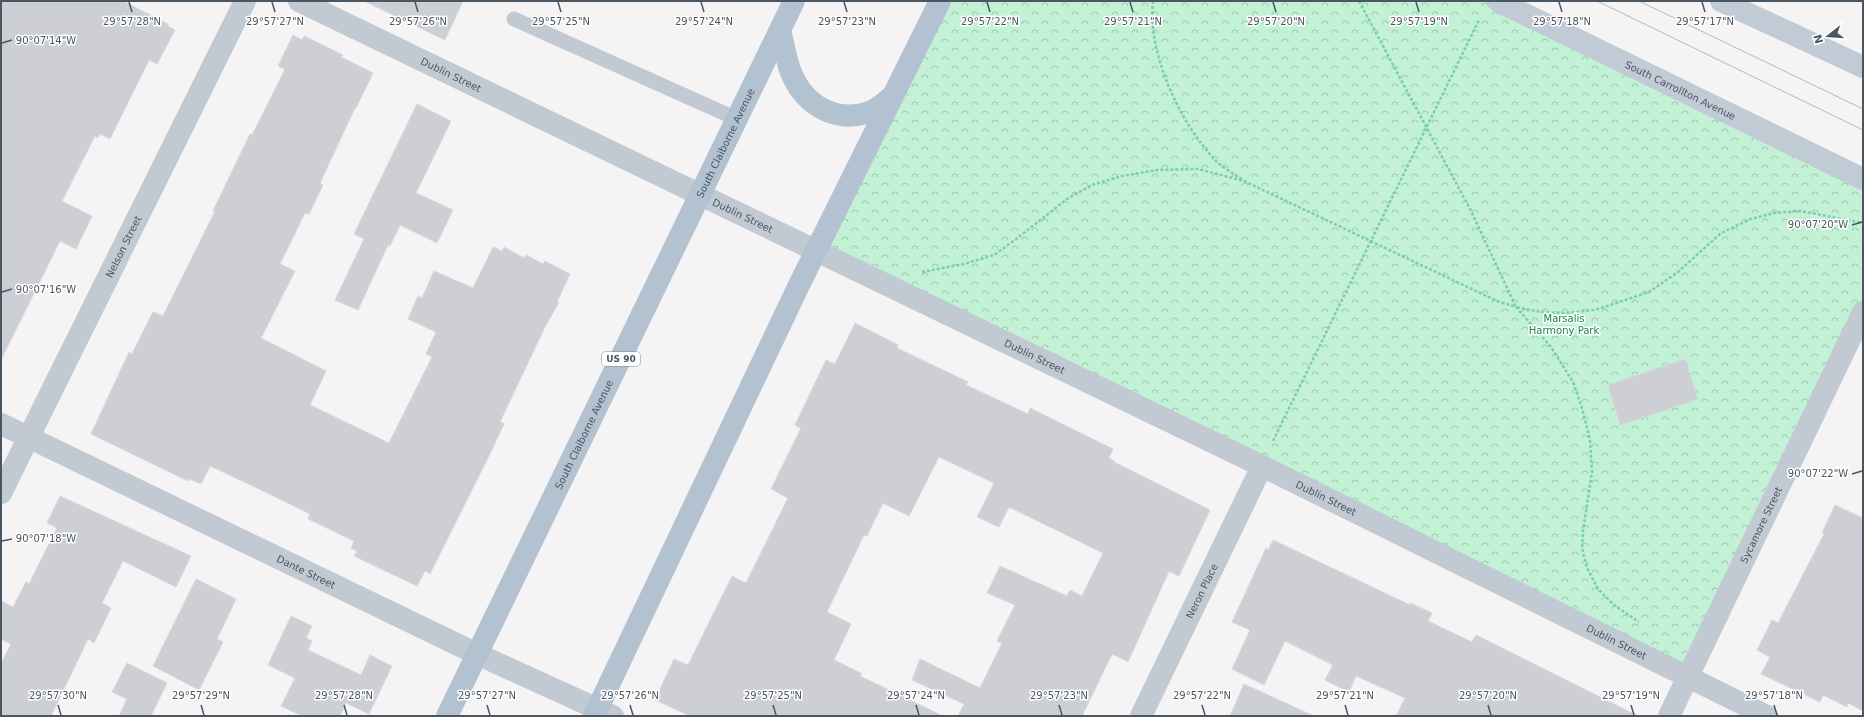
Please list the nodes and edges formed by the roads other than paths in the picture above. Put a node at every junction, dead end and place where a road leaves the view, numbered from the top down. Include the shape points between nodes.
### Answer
1 (245, 1) edge
2 (299, 1) edge
3 (794, 1) edge
4 (922, 1) edge
5 (940, 1) edge
6 (1498, 1) edge
7 (1721, 1) edge
8 (514, 19) dead end
9 (928, 26) junction
10 (780, 30) junction
11 (1863, 67) edge
12 (892, 97) junction
13 (737, 119) junction
14 (1863, 179) edge
15 (700, 194) junction
16 (816, 250) junction
17 (1863, 312) edge
18 (1, 424) edge
19 (27, 438) junction
20 (1266, 457) junction
21 (1, 493) edge
22 (477, 654) junction
23 (1687, 677) junction
24 (601, 713) edge
25 (447, 716) edge
26 (1141, 716) edge
27 (1669, 716) edge
28 (1767, 716) edge

1 - 19 street, Nelson Street
2 - 15 street, Dublin Street
3 - 10 main road, South Claiborne Avenue / US 90
4 - 9 main road
5 - 9 main road
6 - 14 main road, South Carrollton Avenue
7 - 11 main road
8 - 13 lane
9 - 12 main road
10 - 12 main road via 792,75 804,96 819,108 835,115 854,114 874,110
10 - 13 main road, South Claiborne Avenue / US 90
12 - 16 main road
13 - 15 main road, South Claiborne Avenue / US 90
15 - 16 street, Dublin Street
15 - 22 main road, South Claiborne Avenue / US 90
16 - 20 street, Dublin Street
16 - 24 main road
17 - 23 street, Sycamore Street
18 - 19 street, Dante Street
19 - 21 street, Nelson Street
19 - 22 street, Dante Street
20 - 23 street, Dublin Street
20 - 26 street, Neron Place
22 - 24 street, Dante Street
22 - 25 main road, South Claiborne Avenue / US 90
23 - 27 street, Sycamore Street
23 - 28 street, Dublin Street

